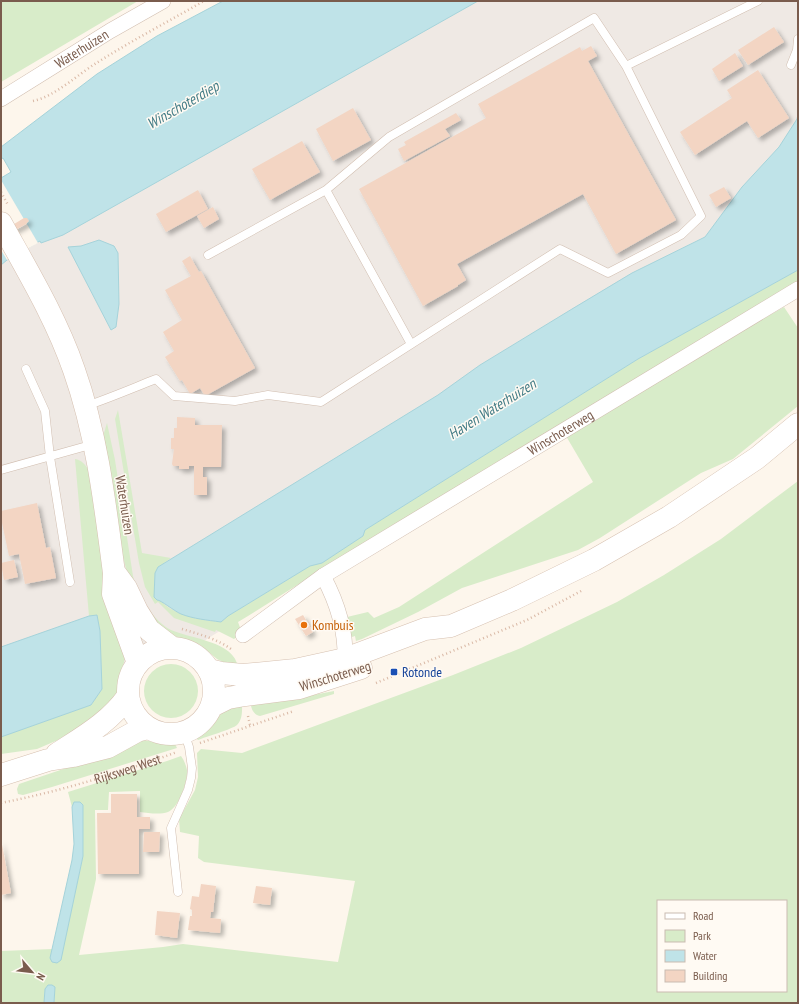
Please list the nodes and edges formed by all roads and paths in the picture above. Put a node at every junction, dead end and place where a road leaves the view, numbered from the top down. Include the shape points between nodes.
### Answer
1 (163, 1) edge
2 (204, 1) edge
3 (758, 1) edge
4 (798, 38) edge
5 (791, 65) dead end
6 (626, 66) junction
7 (2, 98) edge
8 (326, 190) junction
9 (1, 223) edge
10 (208, 255) dead end
11 (798, 289) edge
12 (412, 344) junction
13 (26, 369) dead end
14 (85, 406) junction
15 (798, 424) edge
16 (95, 444) junction
17 (50, 457) junction
18 (1, 470) edge
19 (114, 572) junction
20 (323, 576) junction
21 (70, 582) dead end
22 (451, 626) junction
23 (243, 635) dead end
24 (174, 638) junction
25 (345, 659) junction
26 (138, 663) junction
27 (209, 670) junction
28 (244, 685) junction
29 (128, 696) junction
30 (212, 706) junction
31 (148, 728) junction
32 (186, 740) junction
33 (48, 760) junction
34 (1, 775) edge
35 (1, 803) edge
36 (178, 892) dead end

1 - 7 street, Waterhuizen
2 - 7 path via 98,62 40,99 10,102
3 - 6 lane
4 - 5 lane via 797,50
6 - 8 lane via 594,18 389,137
6 - 12 lane via 701,216 681,235 608,273 560,249
8 - 10 lane
8 - 12 lane
9 - 14 main road, Waterhuizen via 60,336
11 - 20 street, Winschoterweg
12 - 14 lane via 321,402 268,395 235,401 174,396 156,379
13 - 17 lane via 45,411
14 - 16 main road, Waterhuizen
15 - 22 main road, Winschoterweg via 756,458 669,517 594,560 526,594
16 - 17 lane
16 - 19 main road, Waterhuizen
17 - 18 lane
17 - 21 lane
19 - 24 main road, Waterhuizen via 126,588 149,630
19 - 26 main road, Waterhuizen via 113,594
20 - 23 street, Winschoterweg
20 - 25 street, Winschoterweg via 341,619
22 - 25 main road, Winschoterweg via 425,629
22 - 28 main road, Winschoterweg via 431,643 299,688
24 - 26 main road
24 - 27 main road via 205,663
24 - 28 path via 210,638 229,648 240,657
25 - 28 main road, Winschoterweg
26 - 29 main road via 130,679
27 - 28 main road, Winschoterweg
27 - 30 main road via 215,691
28 - 30 main road, Winschoterweg via 228,698
28 - 32 path, Rijksweg West via 250,725
29 - 31 main road via 133,711
29 - 33 main road, Rijksweg West via 121,707 98,727
30 - 32 main road
31 - 32 main road
31 - 33 main road, Rijksweg West via 108,747
32 - 35 path, Rijksweg West via 140,765 41,795
32 - 36 lane via 192,768 191,778 171,828
33 - 34 main road, Rijksweg West

